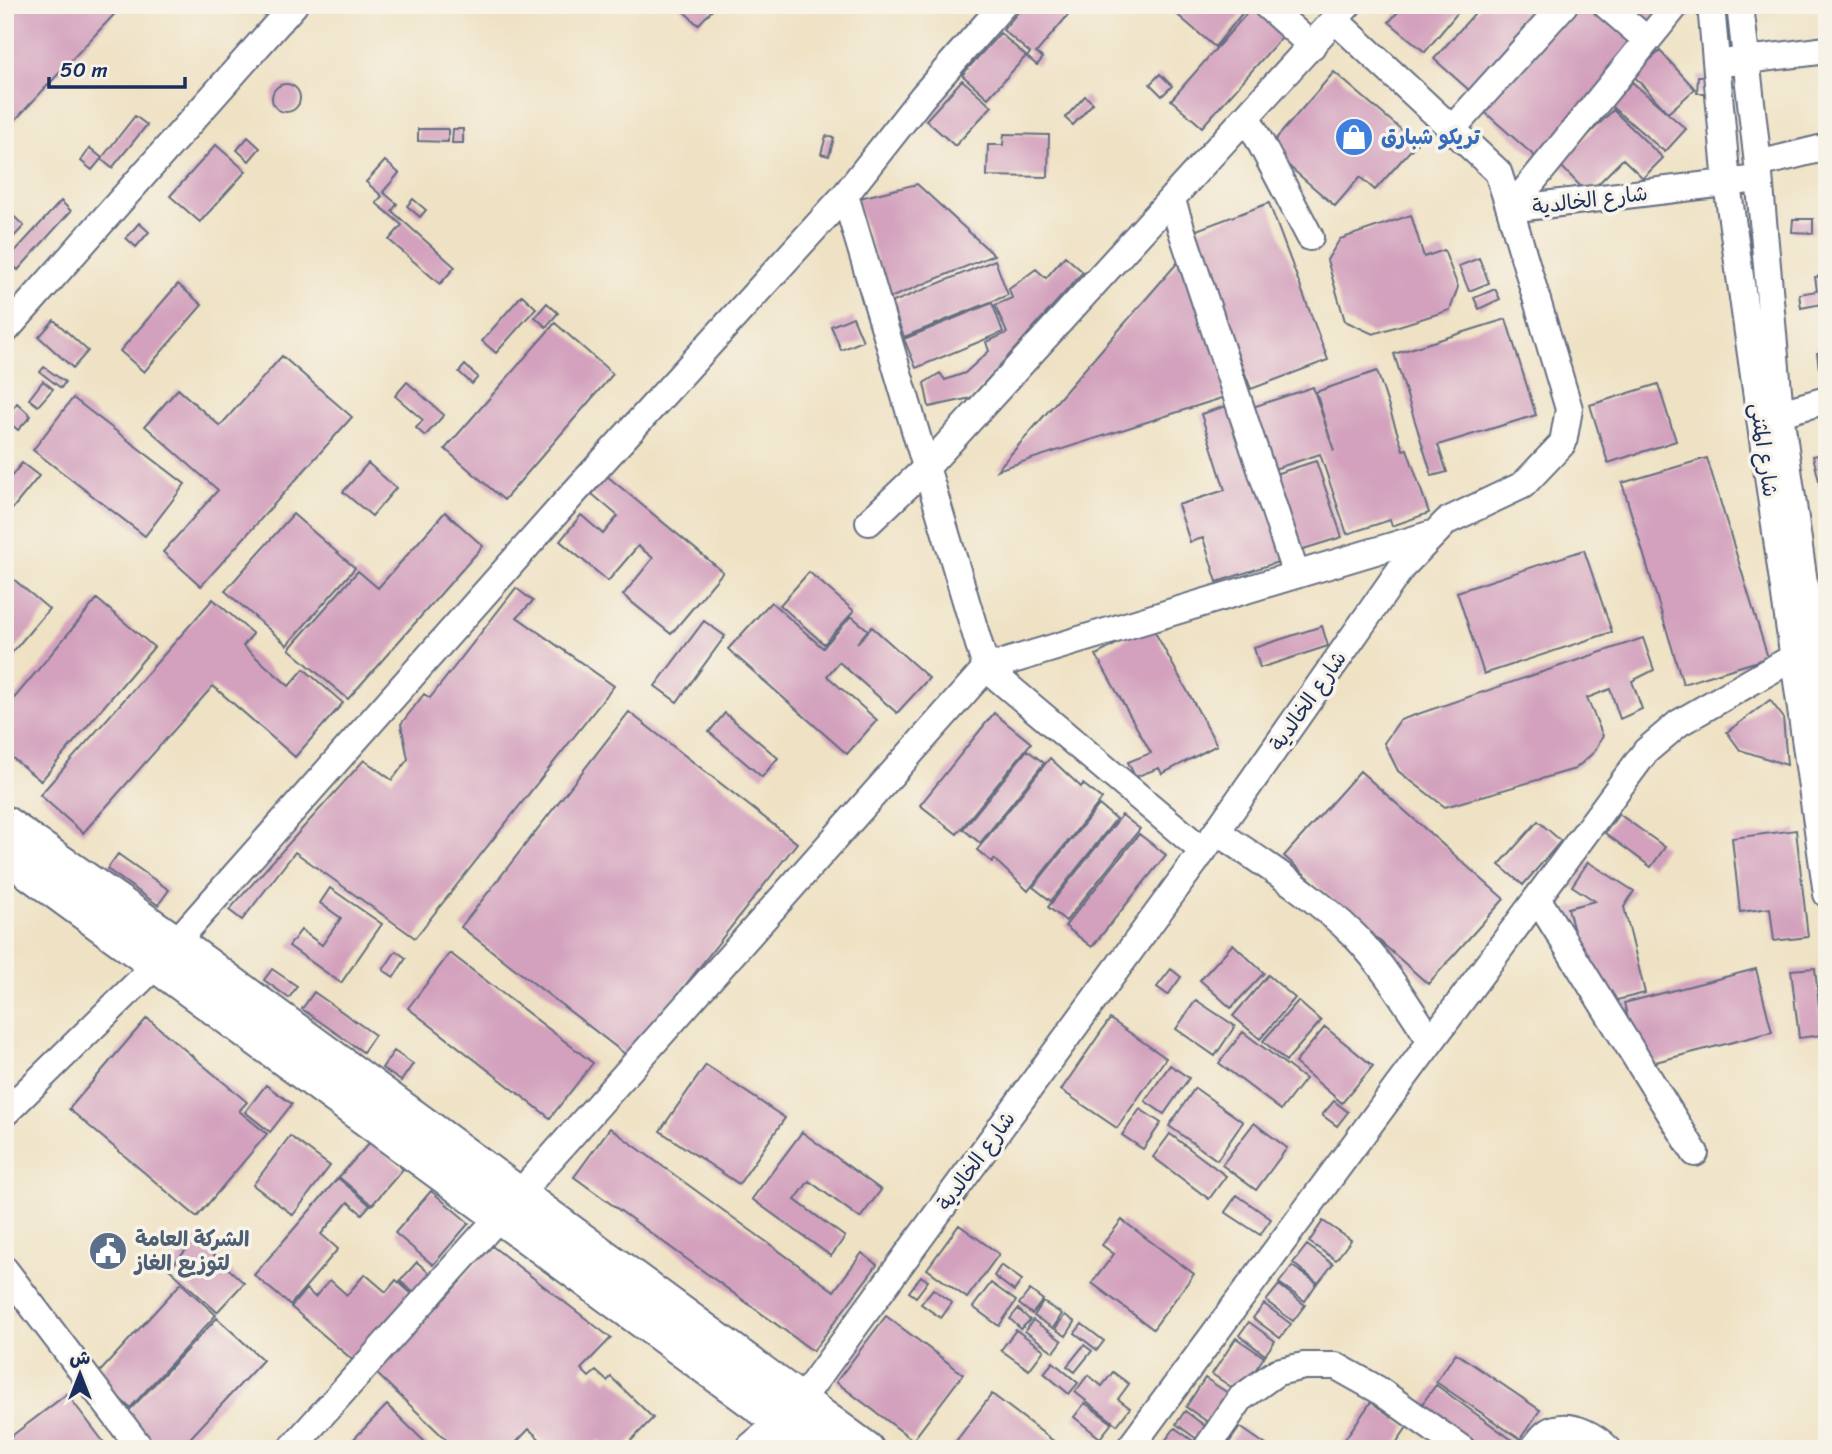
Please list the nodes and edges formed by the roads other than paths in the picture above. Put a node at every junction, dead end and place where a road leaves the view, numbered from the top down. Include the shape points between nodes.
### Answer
1 (293, 5) edge
2 (1003, 5) edge
3 (1266, 5) edge
4 (1564, 5) edge
5 (1606, 5) edge
6 (1676, 5) edge
7 (1711, 5) edge
8 (1740, 5) edge
9 (1341, 13) edge
10 (1647, 40) junction
11 (1312, 46) junction
12 (1827, 50) edge
13 (1746, 60) junction
14 (1716, 63) junction
15 (1247, 117) junction
16 (1452, 129) junction
17 (1827, 147) edge
18 (1758, 172) junction
19 (1727, 184) junction
20 (845, 195) junction
21 (1171, 201) junction
22 (1510, 209) junction
23 (1310, 237) dead end
24 (5, 331) edge
25 (1827, 400) edge
26 (1780, 413) junction
27 (925, 469) junction
28 (869, 522) dead end
29 (1435, 533) junction
30 (1296, 575) junction
31 (1811, 645) edge
32 (986, 668) junction
33 (1827, 745) edge
34 (5, 823) edge
35 (1210, 841) junction
36 (5, 855) edge
37 (1827, 894) edge
38 (1537, 898) junction
39 (166, 954) junction
40 (1405, 1001) junction
41 (1453, 1012) junction
42 (1431, 1041) junction
43 (5, 1113) edge
44 (1695, 1153) dead end
45 (509, 1205) junction
46 (5, 1270) edge
47 (792, 1412) junction
48 (141, 1449) edge
49 (291, 1449) edge
50 (752, 1449) edge
51 (817, 1449) edge
52 (867, 1449) edge
53 (1129, 1449) edge
54 (1206, 1449) edge
55 (1461, 1449) edge
56 (1533, 1449) edge
57 (1608, 1449) edge

1 - 24 street
2 - 20 street
3 - 11 street
4 - 16 street
5 - 10 street
6 - 10 street
7 - 14 street, شارع المثنى
8 - 13 street, شارع المثنى
9 - 11 street
9 - 16 street
10 - 22 street
11 - 15 street
12 - 13 street
13 - 14 street
13 - 18 street, شارع المثنى
14 - 19 street, شارع المثنى
15 - 21 street
15 - 23 street
16 - 22 street via 1499,172
17 - 18 street, شارع الخالدية
18 - 19 street, شارع الخالدية
18 - 26 street, شارع المثنى
19 - 22 street, شارع الخالدية
19 - 31 street, شارع المثنى
20 - 27 street
20 - 39 street
21 - 27 street
21 - 30 street
22 - 29 street, شارع الخالدية via 1569,410 1563,443 1523,485 1447,521
25 - 26 street
26 - 31 street, شارع المثنى
27 - 28 street
27 - 32 street
29 - 30 street
29 - 35 street, شارع الخالدية via 1402,568
30 - 32 street
31 - 33 street, شارع المثنى
31 - 37 street, شارع المثنى
31 - 38 street via 1679,723 1646,751
32 - 35 street
32 - 45 street
34 - 39 main road
35 - 40 street via 1299,887 1356,938
35 - 47 street, شارع الخالدية
36 - 39 main road
38 - 41 street
38 - 44 street
39 - 43 street
39 - 45 main road
40 - 41 street
40 - 42 street
41 - 42 street
42 - 53 street
45 - 47 main road
45 - 49 street
46 - 48 street
47 - 50 main road, شارع الخالدية
47 - 51 main road
47 - 52 main road
54 - 55 street via 1241,1398 1277,1372 1304,1366 1336,1366 1377,1389
56 - 57 street via 1553,1429 1571,1428 1589,1434

